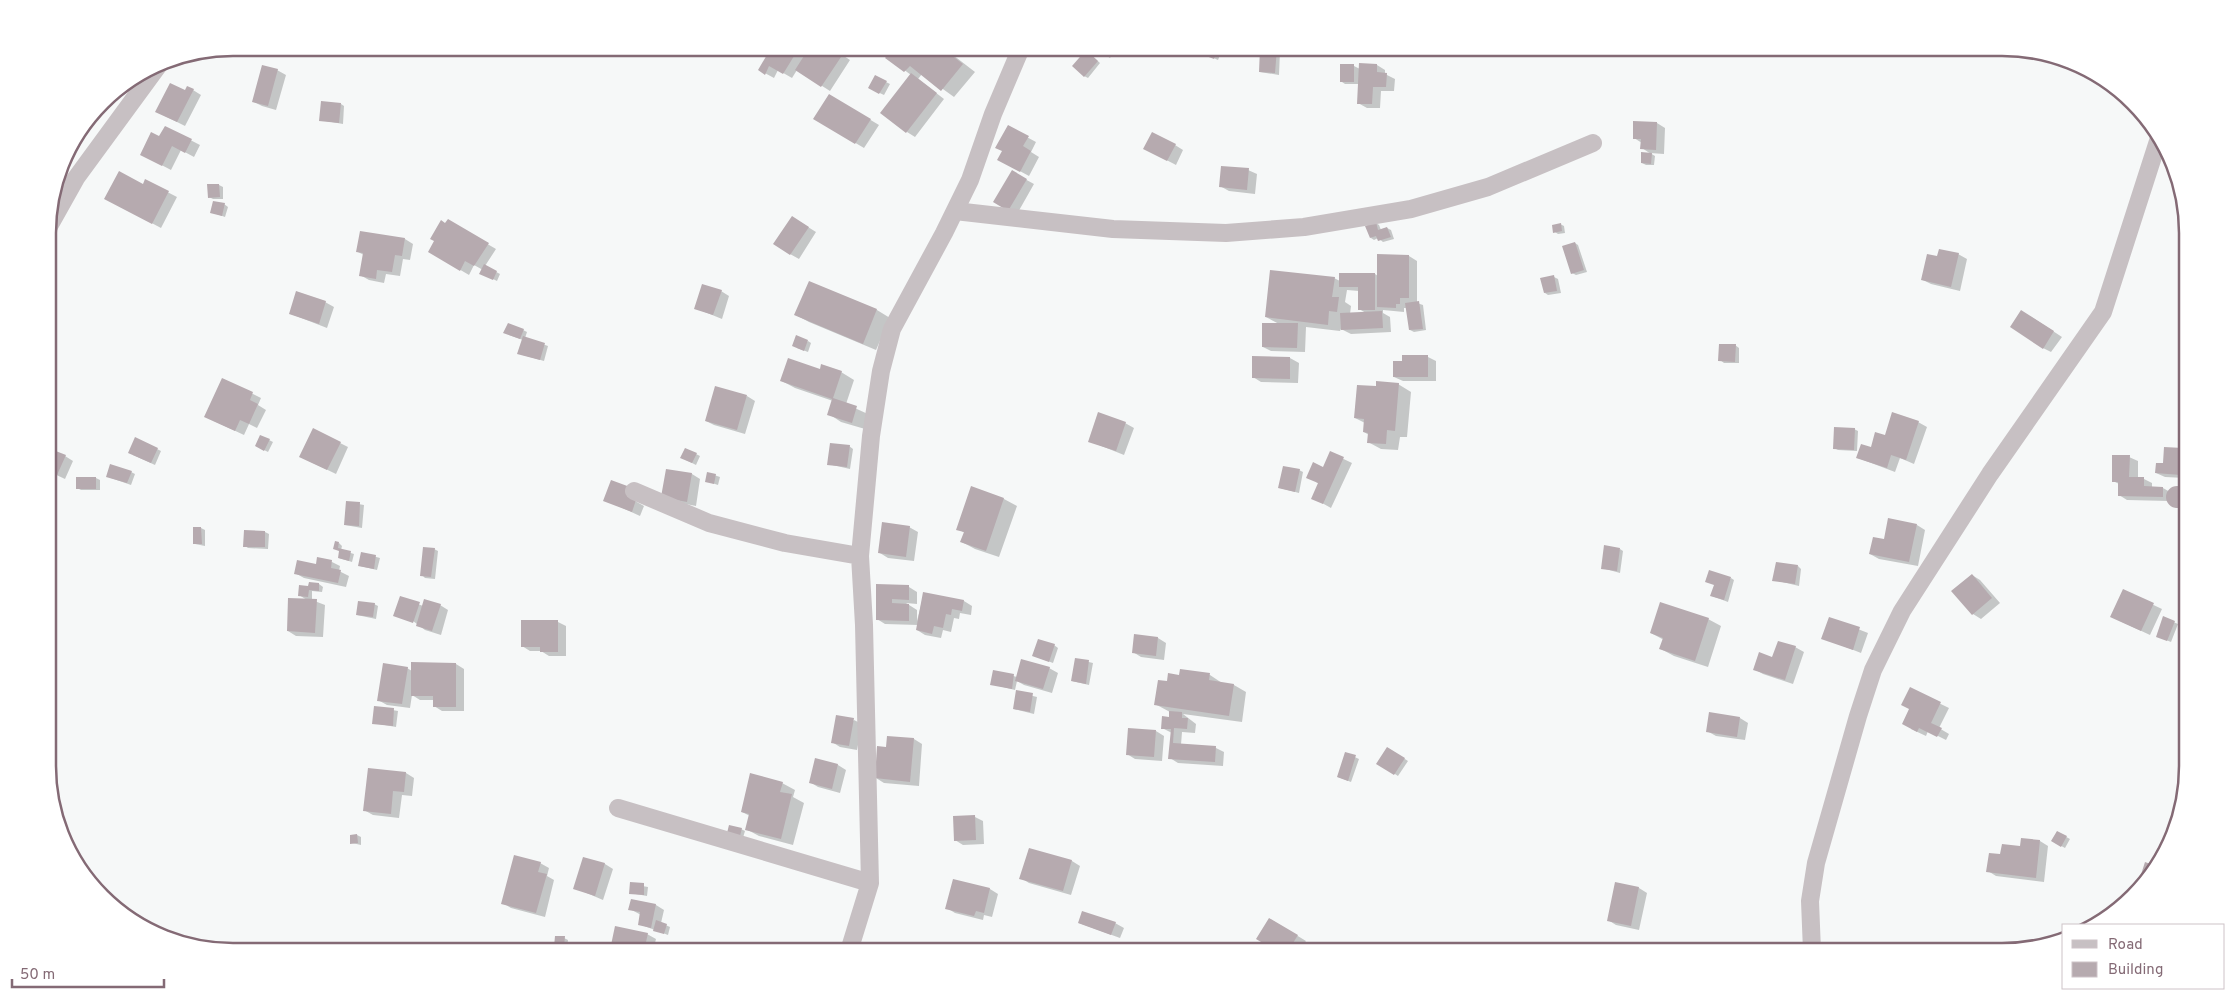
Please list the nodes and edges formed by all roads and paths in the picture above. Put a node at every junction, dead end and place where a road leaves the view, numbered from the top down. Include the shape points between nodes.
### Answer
1 (1018, 56) edge
2 (151, 77) edge
3 (1593, 143) dead end
4 (2157, 148) edge
5 (58, 210) edge
6 (955, 211) junction
7 (634, 490) dead end
8 (860, 556) junction
9 (618, 808) dead end
10 (870, 882) junction
11 (851, 943) edge
12 (1812, 943) edge

1 - 6 street
2 - 5 street via 76,178
3 - 6 street via 1488,187 1411,209 1304,227 1226,233 1113,229
4 - 12 street via 2103,312 1990,474 1902,611 1873,670 1816,863 1810,902
6 - 8 street via 892,329 881,370 871,436
7 - 8 street via 709,523 785,543
8 - 10 street
9 - 10 street
10 - 11 street

